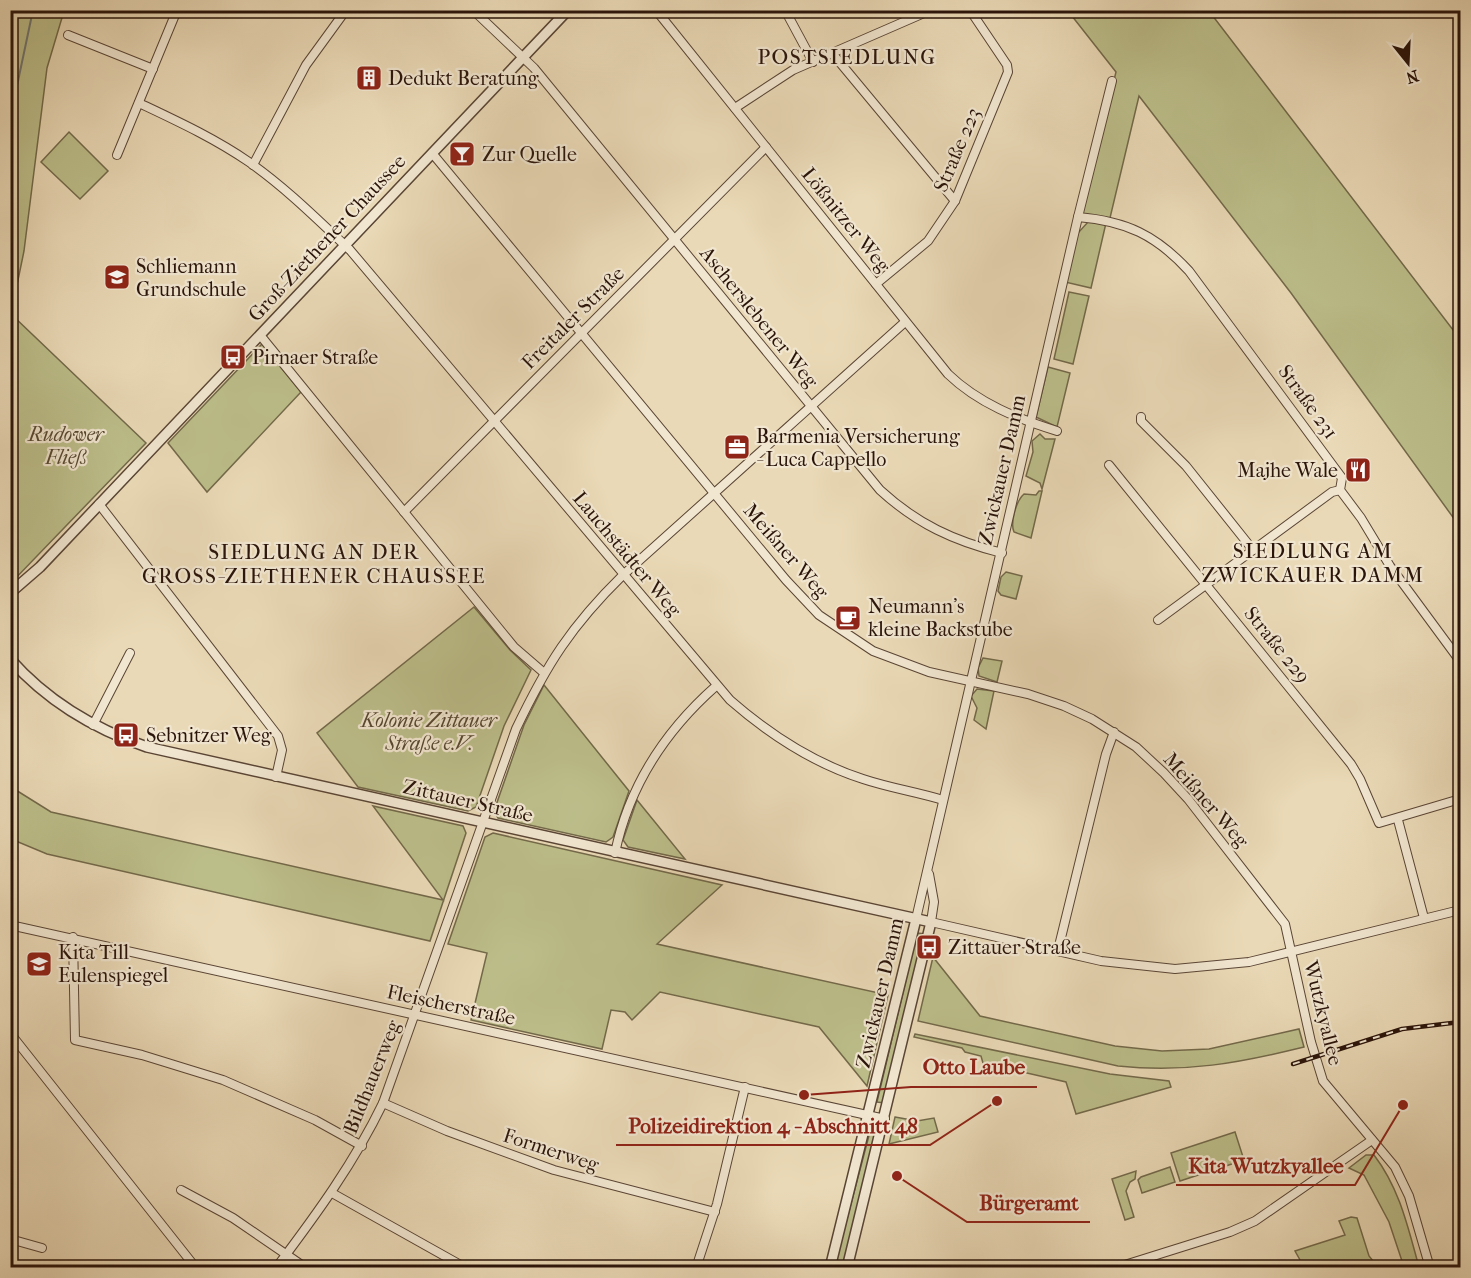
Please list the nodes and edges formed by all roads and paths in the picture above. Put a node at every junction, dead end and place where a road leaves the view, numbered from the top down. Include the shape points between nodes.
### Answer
1 (177, 10) edge
2 (346, 10) edge
3 (473, 10) edge
4 (568, 10) edge
5 (656, 10) edge
6 (785, 10) edge
7 (931, 10) edge
8 (970, 10) edge
9 (68, 35) dead end
10 (832, 53) junction
11 (523, 57) junction
12 (813, 62) junction
13 (153, 69) junction
14 (1112, 81) dead end
15 (139, 103) junction
16 (735, 108) junction
17 (766, 147) junction
18 (432, 153) junction
19 (117, 155) dead end
20 (253, 165) junction
21 (955, 201) junction
22 (1078, 217) junction
23 (673, 238) junction
24 (344, 245) junction
25 (876, 284) junction
26 (905, 322) junction
27 (582, 333) junction
28 (260, 335) junction
29 (810, 406) junction
30 (1141, 417) dead end
31 (494, 421) junction
32 (1032, 423) junction
33 (1057, 431) dead end
34 (1109, 465) dead end
35 (1340, 490) junction
36 (715, 493) junction
37 (99, 504) junction
38 (404, 512) junction
39 (1253, 550) junction
40 (1002, 554) junction
41 (623, 575) junction
42 (1207, 585) junction
43 (10, 593) edge
44 (1158, 620) dead end
45 (130, 653) dead end
46 (10, 659) edge
47 (1461, 661) edge
48 (543, 672) junction
49 (971, 681) junction
50 (716, 686) junction
51 (93, 725) junction
52 (1114, 732) junction
53 (276, 777) junction
54 (1461, 799) edge
55 (944, 800) junction
56 (1398, 820) junction
57 (482, 823) junction
58 (615, 853) junction
59 (928, 867) junction
60 (1461, 910) edge
61 (1424, 918) junction
62 (916, 919) junction
63 (931, 922) junction
64 (10, 925) edge
65 (73, 937) junction
66 (1058, 950) junction
67 (1290, 951) junction
68 (415, 1014) junction
69 (10, 1033) edge
70 (745, 1087) junction
71 (383, 1103) junction
72 (870, 1115) junction
73 (885, 1119) junction
74 (1372, 1140) junction
75 (362, 1146) junction
76 (181, 1190) dead end
77 (332, 1193) junction
78 (715, 1212) junction
79 (10, 1239) edge
80 (42, 1248) dead end
81 (287, 1253) junction
82 (196, 1268) edge
83 (276, 1268) edge
84 (306, 1268) edge
85 (466, 1268) edge
86 (696, 1268) edge
87 (830, 1268) edge
88 (847, 1268) edge
89 (1114, 1268) edge
90 (1430, 1268) edge

1 - 13 street
2 - 20 street via 306,65
3 - 11 street, Ascherslebener Weg
4 - 11 street, Groß-Ziethener Chaussee
5 - 16 street, Lößnitzer Weg
6 - 12 street
7 - 10 street
8 - 21 street, Straße 223 via 1008,72
9 - 13 street
10 - 12 street
10 - 21 street
11 - 18 street, Groß-Ziethener Chaussee
11 - 23 street, Ascherslebener Weg
12 - 16 street via 793,70
13 - 15 street
14 - 22 street, Zwickauer Damm
15 - 19 street
15 - 20 street, Lauchstädter Weg
16 - 17 street, Lößnitzer Weg
17 - 23 street, Freitaler Straße
17 - 25 street, Lößnitzer Weg
18 - 24 street, Groß-Ziethener Chaussee
18 - 27 street, Meißner Weg
20 - 24 street, Lauchstädter Weg
21 - 25 street, Straße 223 via 928,241
22 - 32 street, Zwickauer Damm
22 - 35 street, Straße 231 via 1108,219 1130,228 1158,243 1182,263 1342,478
23 - 27 street, Freitaler Straße
23 - 29 street, Ascherslebener Weg
24 - 28 street, Groß-Ziethener Chaussee
24 - 31 street, Lauchstädter Weg
25 - 26 street, Lößnitzer Weg
26 - 29 street, Bildhauerweg
26 - 32 street, Lößnitzer Weg via 956,382 993,406
27 - 31 street, Freitaler Straße
27 - 36 street, Meißner Weg
28 - 37 street, Groß-Ziethener Chaussee
28 - 38 street
29 - 36 street, Bildhauerweg
29 - 40 street, Ascherslebener Weg via 880,490 900,508 950,538
30 - 39 street
31 - 38 street, Freitaler Straße
31 - 41 street, Lauchstädter Weg
32 - 33 street
32 - 40 street, Zwickauer Damm
34 - 42 street, Straße 229
35 - 39 street
35 - 47 street, Straße 231 via 1390,566
36 - 41 street, Bildhauerweg
36 - 49 street, Meißner Weg via 797,593 840,630 890,659
37 - 43 street, Groß-Ziethener Chaussee
37 - 53 street via 278,736 282,750
38 - 48 street via 514,647
39 - 42 street
40 - 49 street, Zwickauer Damm
41 - 48 street, Bildhauerweg via 579,620
41 - 50 street, Lauchstädter Weg
42 - 44 street
42 - 56 street, Straße 229 via 1356,771 1375,819 1383,824
45 - 51 street
46 - 51 street, Zittauer Straße via 49,697
48 - 57 street, Bildhauerweg via 516,729
49 - 52 street, Meißner Weg via 1064,705
49 - 55 street, Zwickauer Damm
50 - 55 street, Lauchstädter Weg via 768,731 816,760 864,780
50 - 58 street via 673,729 655,754 626,810
51 - 53 street, Zittauer Straße via 147,747
52 - 66 street
52 - 67 street, Meißner Weg via 1144,754 1194,807 1282,917
53 - 57 street, Zittauer Straße
54 - 56 street
55 - 59 street, Zwickauer Damm
56 - 61 street
57 - 58 street, Zittauer Straße
57 - 68 street, Bildhauerweg
58 - 62 street, Zittauer Straße
59 - 62 street, Zwickauer Damm
59 - 63 street, Zwickauer Damm via 934,902
60 - 61 street, Zittauer Straße
61 - 67 street, Zittauer Straße
62 - 63 street, Zittauer Straße
62 - 72 street, Zwickauer Damm
63 - 66 street, Zittauer Straße
63 - 73 street, Zwickauer Damm
64 - 65 street, Fleischerstraße
65 - 68 street, Fleischerstraße
65 - 75 street via 75,1040 142,1055 223,1080 296,1111
66 - 67 street, Zittauer Straße via 1129,965 1175,969 1225,966
67 - 74 street, Wutzkyallee via 1323,1081
68 - 70 street, Fleischerstraße
68 - 71 street, Bildhauerweg
69 - 82 street
70 - 72 street, Fleischerstraße
70 - 78 street
71 - 75 street, Bildhauerweg
71 - 78 street, Formerweg via 554,1170
72 - 73 street, Fleischerstraße
72 - 87 street, Zwickauer Damm
73 - 88 street, Zwickauer Damm
74 - 89 street via 1277,1208 1245,1226
74 - 90 street, Wutzkyallee via 1404,1183
75 - 77 street, Bildhauerweg
76 - 81 street
77 - 81 street, Bildhauerweg
77 - 85 street
78 - 86 street
79 - 80 street
81 - 83 street, Bildhauerweg
81 - 84 street

